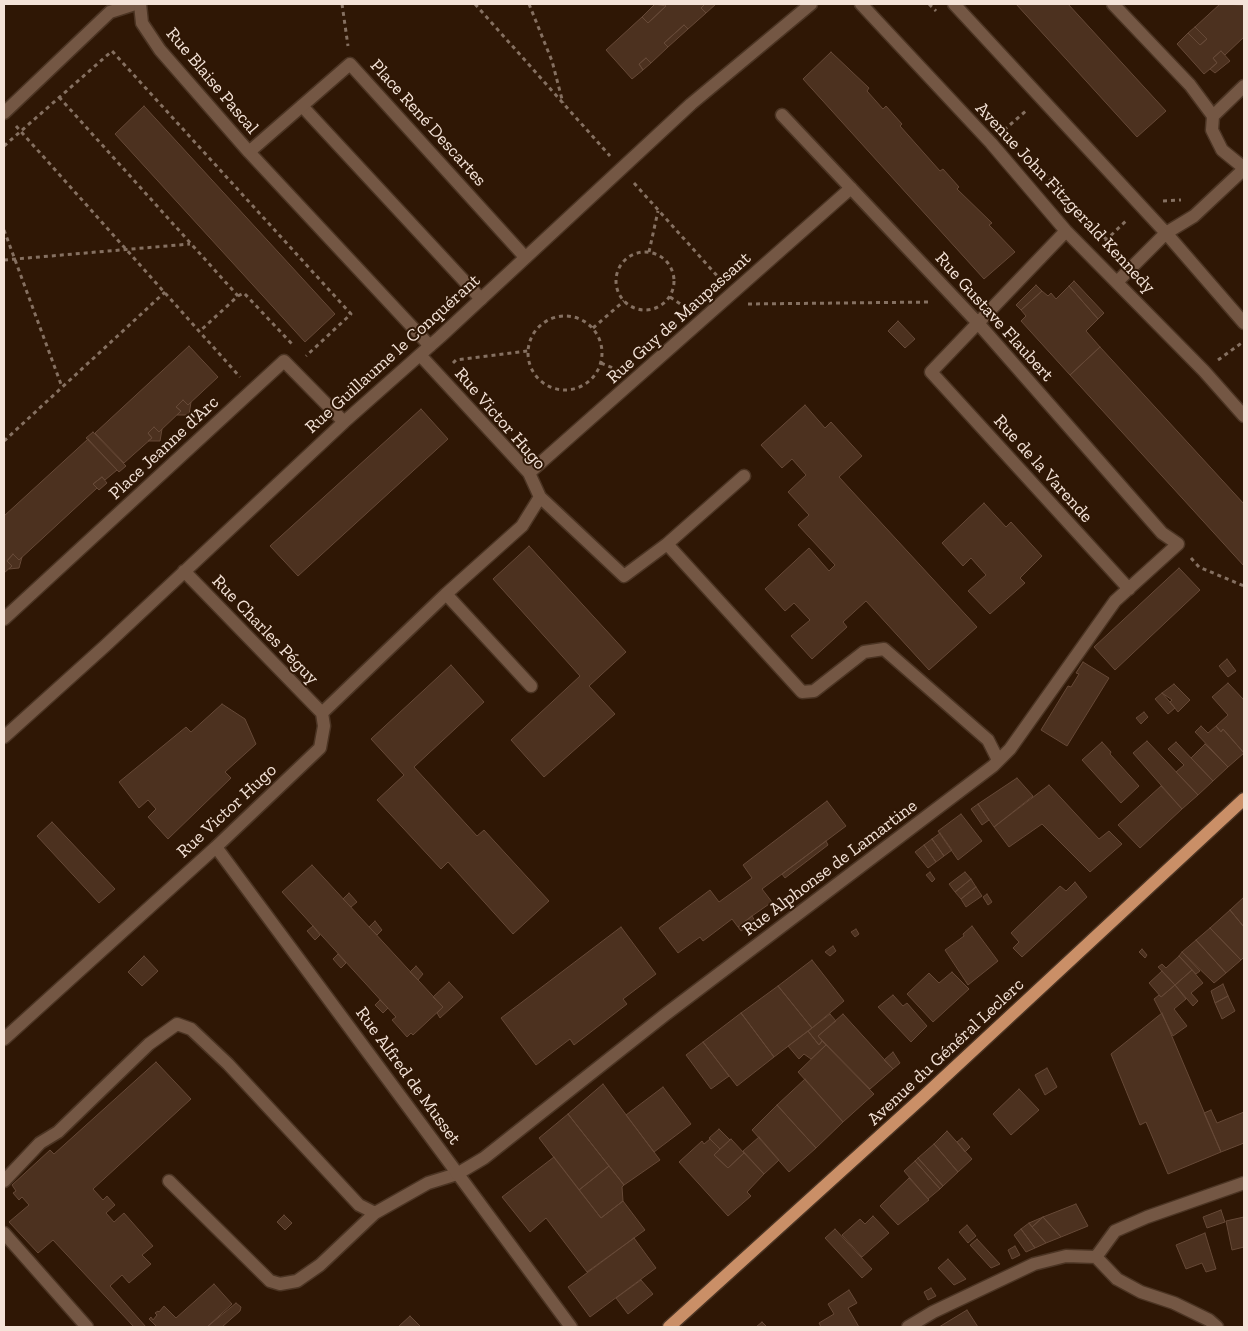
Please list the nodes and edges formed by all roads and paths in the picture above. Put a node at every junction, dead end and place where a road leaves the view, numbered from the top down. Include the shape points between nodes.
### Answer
1 (135, 4) edge
2 (140, 4) edge
3 (342, 4) edge
4 (529, 4) edge
5 (811, 4) edge
6 (861, 4) edge
7 (954, 4) edge
8 (1113, 4) edge
9 (477, 5) edge
10 (350, 64) junction
11 (1244, 86) edge
12 (59, 97) junction
13 (1041, 98) junction
14 (563, 103) junction
15 (302, 106) junction
16 (4, 113) edge
17 (782, 115) dead end
18 (1213, 116) junction
19 (998, 123) dead end
20 (1004, 130) junction
21 (21, 131) junction
22 (1011, 137) dead end
23 (991, 143) junction
24 (4, 146) edge
25 (249, 152) junction
26 (621, 168) junction
27 (1244, 169) edge
28 (1043, 171) dead end
29 (851, 188) junction
30 (658, 210) junction
31 (1127, 220) dead end
32 (4, 230) edge
33 (1066, 230) junction
34 (1166, 232) junction
35 (1107, 240) junction
36 (190, 244) junction
37 (126, 249) junction
38 (649, 252) junction
39 (1090, 255) junction
40 (526, 257) junction
41 (4, 260) edge
42 (15, 260) junction
43 (1133, 268) junction
44 (1117, 282) junction
45 (165, 292) junction
46 (732, 293) junction
47 (238, 296) junction
48 (481, 298) junction
49 (624, 301) junction
50 (958, 301) junction
51 (977, 322) junction
52 (1244, 323) edge
53 (592, 328) junction
54 (200, 331) junction
55 (1244, 342) edge
56 (425, 350) junction
57 (528, 351) junction
58 (1211, 354) dead end
59 (1217, 361) junction
60 (1224, 368) dead end
61 (1204, 371) junction
62 (438, 374) junction
63 (62, 387) junction
64 (253, 390) junction
65 (1244, 416) edge
66 (344, 422) junction
67 (4, 441) edge
68 (529, 473) junction
69 (744, 476) dead end
70 (540, 498) junction
71 (667, 544) junction
72 (1178, 544) junction
73 (184, 571) junction
74 (1244, 586) edge
75 (1128, 589) junction
76 (446, 594) junction
77 (4, 618) edge
78 (531, 686) dead end
79 (322, 714) junction
80 (4, 736) edge
81 (998, 760) junction
82 (1244, 799) edge
83 (216, 847) junction
84 (4, 1039) edge
85 (457, 1174) junction
86 (4, 1180) edge
87 (169, 1181) dead end
88 (1244, 1183) edge
89 (375, 1213) junction
90 (4, 1233) edge
91 (1096, 1257) junction
92 (88, 1327) edge
93 (571, 1327) edge
94 (668, 1327) edge
95 (908, 1327) edge
96 (1217, 1327) edge

1 - 16 street via 110,12
2 - 25 street, Rue Blaise Pascal via 142,23 160,50
3 - 10 path
4 - 14 path via 552,61
5 - 26 street, Rue Guillaume le Conquérant via 691,104
6 - 23 street, Avenue John Fitzgerald Kennedy
7 - 13 street
8 - 18 street via 1190,85
9 - 14 path
10 - 15 street, Place René Descartes
10 - 40 street, Place René Descartes
11 - 18 street
12 - 21 path
12 - 36 path
12 - 47 path via 112,51 351,314 305,357 244,293
13 - 20 path
13 - 34 street
14 - 26 path
15 - 25 street, Place René Descartes
15 - 48 street
16 - 21 path
17 - 29 street, Rue Gustave Flaubert
18 - 27 street via 1212,130 1222,150
19 - 20 path
20 - 22 path
20 - 23 path
21 - 24 path
21 - 37 path
23 - 33 street, Avenue John Fitzgerald Kennedy
25 - 56 street
26 - 30 path
26 - 40 street, Rue Guillaume le Conquérant
27 - 34 street via 1194,216
28 - 35 path
29 - 46 street, Rue Guy de Maupassant
29 - 50 street, Rue Gustave Flaubert
30 - 38 path
30 - 46 path
31 - 35 path
32 - 42 path
33 - 39 street, Avenue John Fitzgerald Kennedy
33 - 51 street
34 - 43 street
34 - 52 street
35 - 39 path
35 - 43 path
36 - 37 path
36 - 47 path
37 - 42 path
37 - 45 path
38 - 49 path via 630,255 618,270 617,289
38 - 49 path via 659,254 672,269 674,288 670,297 655,309 645,310 636,309
39 - 44 street, Avenue John Fitzgerald Kennedy
40 - 48 street, Rue Guillaume le Conquérant
41 - 42 path
42 - 63 path
43 - 44 street
44 - 61 street, Avenue John Fitzgerald Kennedy
45 - 54 path
45 - 63 path
46 - 50 path via 746,304
46 - 68 street, Rue Guy de Maupassant
47 - 54 path
48 - 56 street, Rue Guillaume le Conquérant
49 - 53 path
50 - 51 street, Rue Gustave Flaubert
51 - 72 street, Rue Gustave Flaubert via 1162,533
51 - 75 street, Rue de la Varende via 931,372
53 - 57 path via 577,317 552,318 533,333
53 - 57 path via 602,343 600,367 594,378 573,390 560,390 539,379 531,369
54 - 64 path
55 - 59 path
56 - 62 street, Rue Victor Hugo
56 - 66 street, Rue Guillaume le Conquérant
57 - 62 path via 456,360
58 - 59 path
59 - 60 path
59 - 61 path
61 - 65 street, Avenue John Fitzgerald Kennedy
62 - 68 street, Rue Victor Hugo
63 - 67 path
64 - 66 street, Place Jeanne d'Arc via 284,361
64 - 77 street, Place Jeanne d'Arc
66 - 73 street, Rue Guillaume le Conquérant
68 - 70 street, Rue Victor Hugo
69 - 71 street
70 - 71 street via 624,576
70 - 76 street, Rue Victor Hugo via 522,526
71 - 81 street via 802,692 814,691 864,652 884,649 988,740
72 - 74 path via 1199,567
72 - 75 street, Rue Alphonse de Lamartine
73 - 79 street, Rue Charles Péguy
73 - 80 street, Rue Guillaume le Conquérant
75 - 81 street, Rue Alphonse de Lamartine via 1115,601 1010,749
76 - 78 street
76 - 79 street, Rue Victor Hugo
79 - 83 street, Rue Victor Hugo via 324,726 320,748
81 - 85 street, Rue Alphonse de Lamartine via 484,1158
82 - 94 main road, Avenue du Général Leclerc via 931,1090
83 - 84 street, Rue Victor Hugo
83 - 85 street, Rue Alfred de Musset
85 - 89 street, Rue Alphonse de Lamartine via 428,1183
85 - 93 street, Rue Alfred de Musset
86 - 89 street via 148,1044 177,1024 190,1029 228,1064 359,1205
87 - 89 street, Rue Alphonse de Lamartine via 270,1281 280,1284 297,1281 320,1265
88 - 91 street via 1146,1217 1116,1231
90 - 92 street
91 - 95 street via 1066,1256 1034,1264
91 - 96 street via 1117,1279 1210,1320

